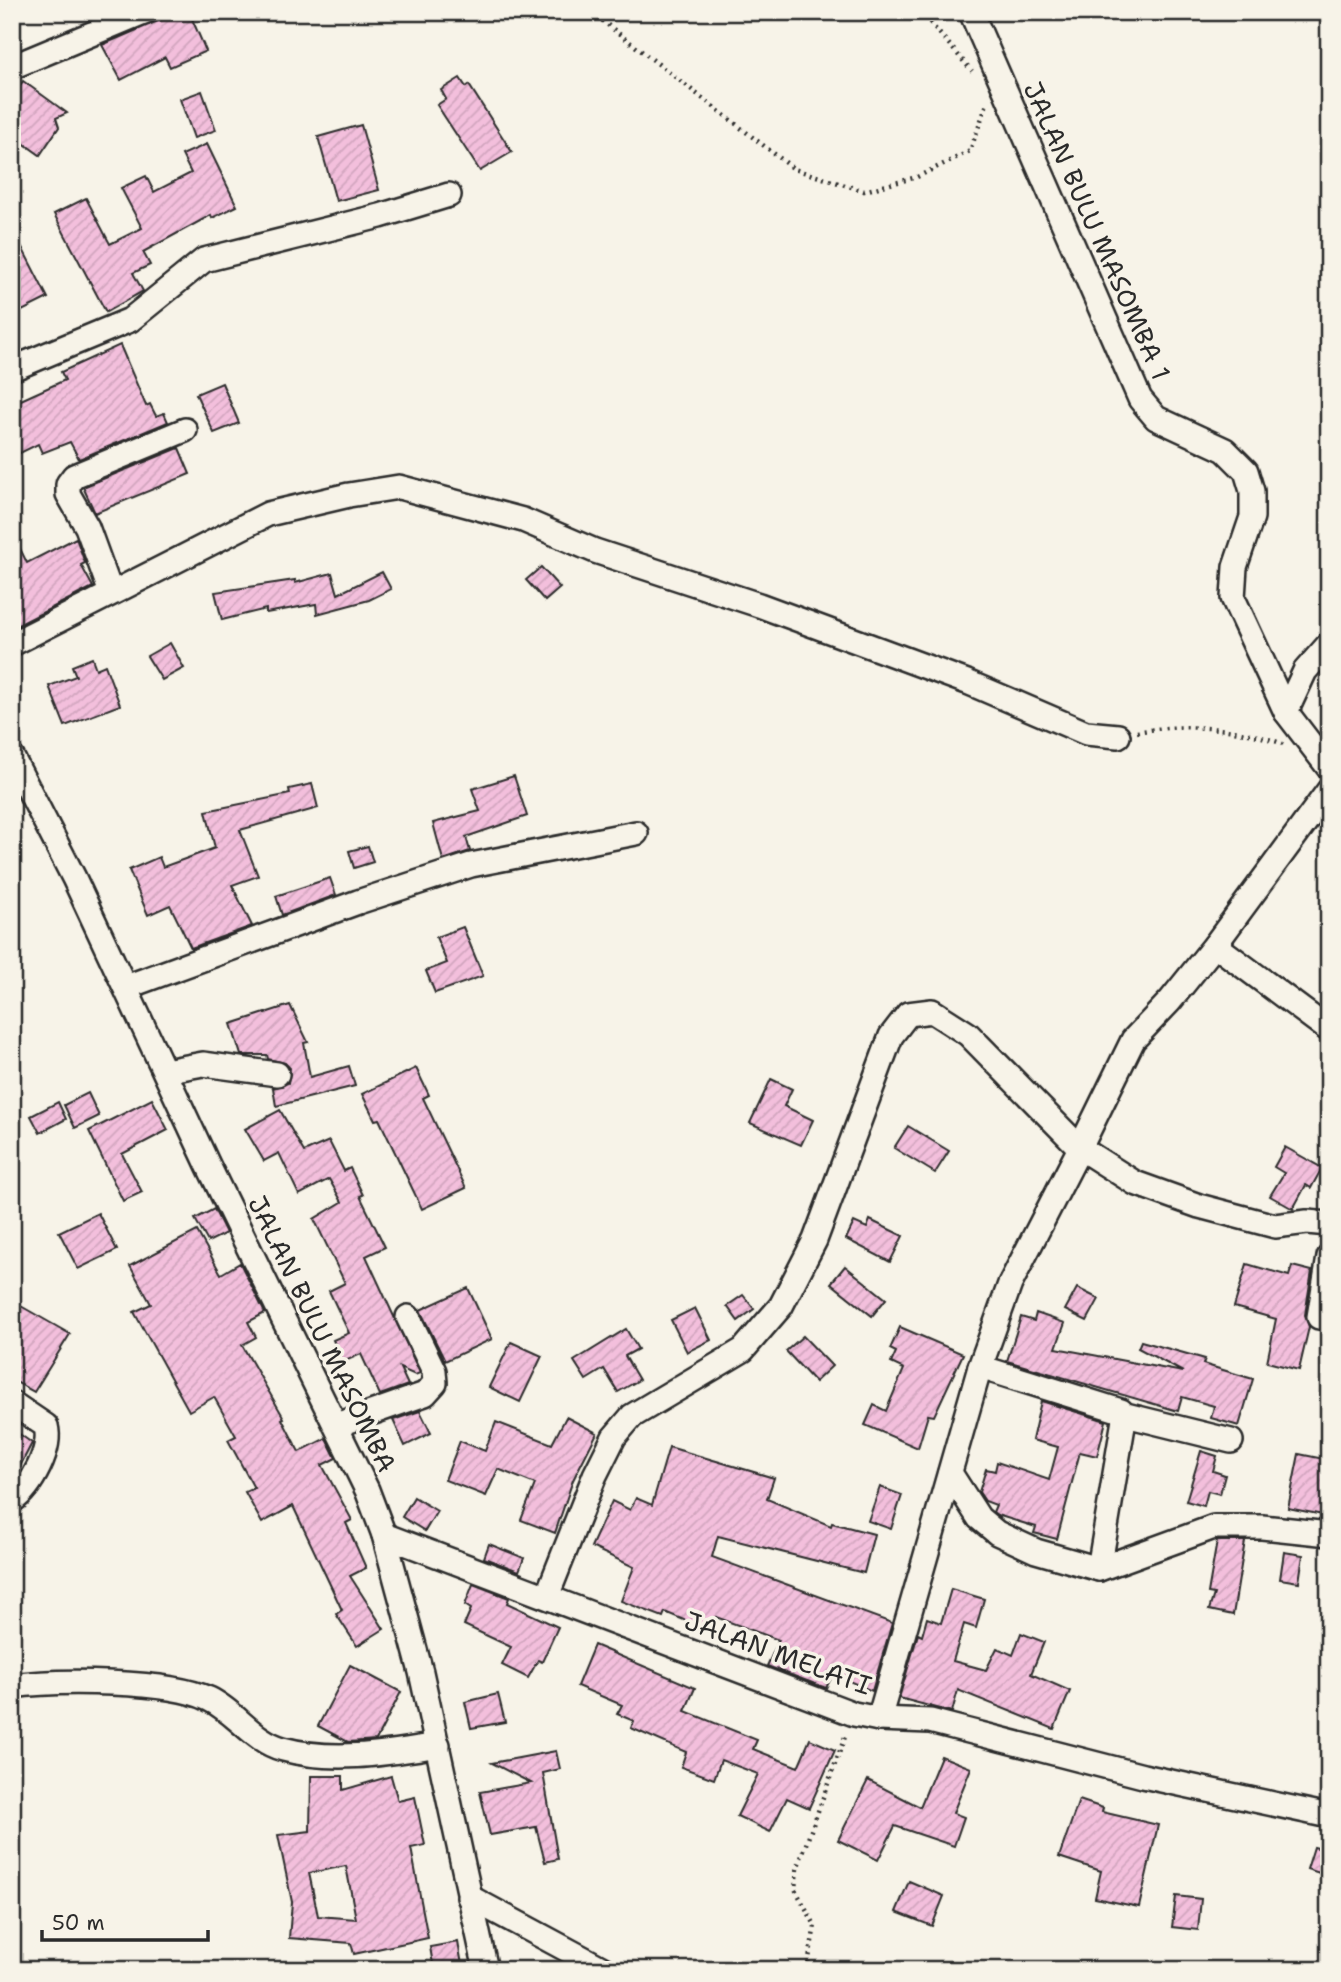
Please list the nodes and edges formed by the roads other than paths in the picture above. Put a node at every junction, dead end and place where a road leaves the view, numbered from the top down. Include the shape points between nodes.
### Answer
1 (144, 12) edge
2 (971, 12) edge
3 (12, 67) edge
4 (449, 195) dead end
5 (12, 369) edge
6 (185, 430) dead end
7 (111, 593) junction
8 (12, 644) edge
9 (1329, 644) edge
10 (1286, 712) junction
11 (1118, 736) road end
12 (12, 757) edge
13 (1329, 768) edge
14 (1329, 790) edge
15 (636, 833) dead end
16 (1215, 945) junction
17 (126, 987) junction
18 (1329, 1030) edge
19 (165, 1071) junction
20 (277, 1074) dead end
21 (1080, 1148) junction
22 (1329, 1224) edge
23 (1329, 1257) edge
24 (408, 1317) dead end
25 (1319, 1317) dead end
26 (980, 1367) junction
27 (12, 1403) edge
28 (1122, 1414) junction
29 (337, 1425) junction
30 (1231, 1441) dead end
31 (950, 1473) junction
32 (12, 1501) edge
33 (1329, 1534) edge
34 (384, 1535) junction
35 (1099, 1569) junction
36 (547, 1596) junction
37 (12, 1686) edge
38 (879, 1719) junction
39 (438, 1745) junction
40 (1329, 1816) edge
41 (469, 1897) junction
42 (486, 1970) edge
43 (605, 1970) edge

1 - 3 street
2 - 10 street, JALAN BULU MASOMBA 1 via 1140,399 1156,418 1225,450 1246,471 1252,517 1235,567 1233,598
4 - 5 street via 204,260 130,320
6 - 7 street via 74,476 68,484 68,494 87,527
7 - 8 street
7 - 11 street via 268,514 399,487 523,520 595,551 759,605 967,682 1086,733
9 - 10 street via 1305,671
10 - 13 street, JALAN BULU MASOMBA 1
12 - 17 street, JALAN BULU MASOMBA
14 - 16 street
15 - 17 street via 471,865
16 - 18 street
16 - 21 street via 1133,1040
17 - 19 street, JALAN BULU MASOMBA
19 - 20 street via 203,1064
19 - 29 street, JALAN BULU MASOMBA
21 - 22 street via 1135,1183 1199,1206 1275,1226
21 - 26 street via 1010,1284
21 - 36 street via 968,1034 932,1011 908,1014 891,1036 815,1240 781,1306 743,1350 648,1405 623,1426 595,1475
23 - 25 street
24 - 29 street via 434,1371 435,1383 425,1394
26 - 28 street
26 - 31 street
27 - 32 street via 46,1426 49,1439 20,1496
28 - 30 street
28 - 35 street
29 - 34 street, JALAN BULU MASOMBA
31 - 35 street via 979,1518 997,1533 1037,1551
31 - 38 street
33 - 35 street via 1214,1527
34 - 36 street, JALAN MELATI
34 - 39 street, JALAN BULU MASOMBA
36 - 38 street, JALAN MELATI
37 - 39 street via 48,1681 180,1690 210,1699 267,1744 301,1753 368,1756
38 - 40 street, JALAN MELATI via 929,1721 1143,1776
39 - 41 street, JALAN BULU MASOMBA
41 - 42 street, JALAN BULU MASOMBA
41 - 43 street

